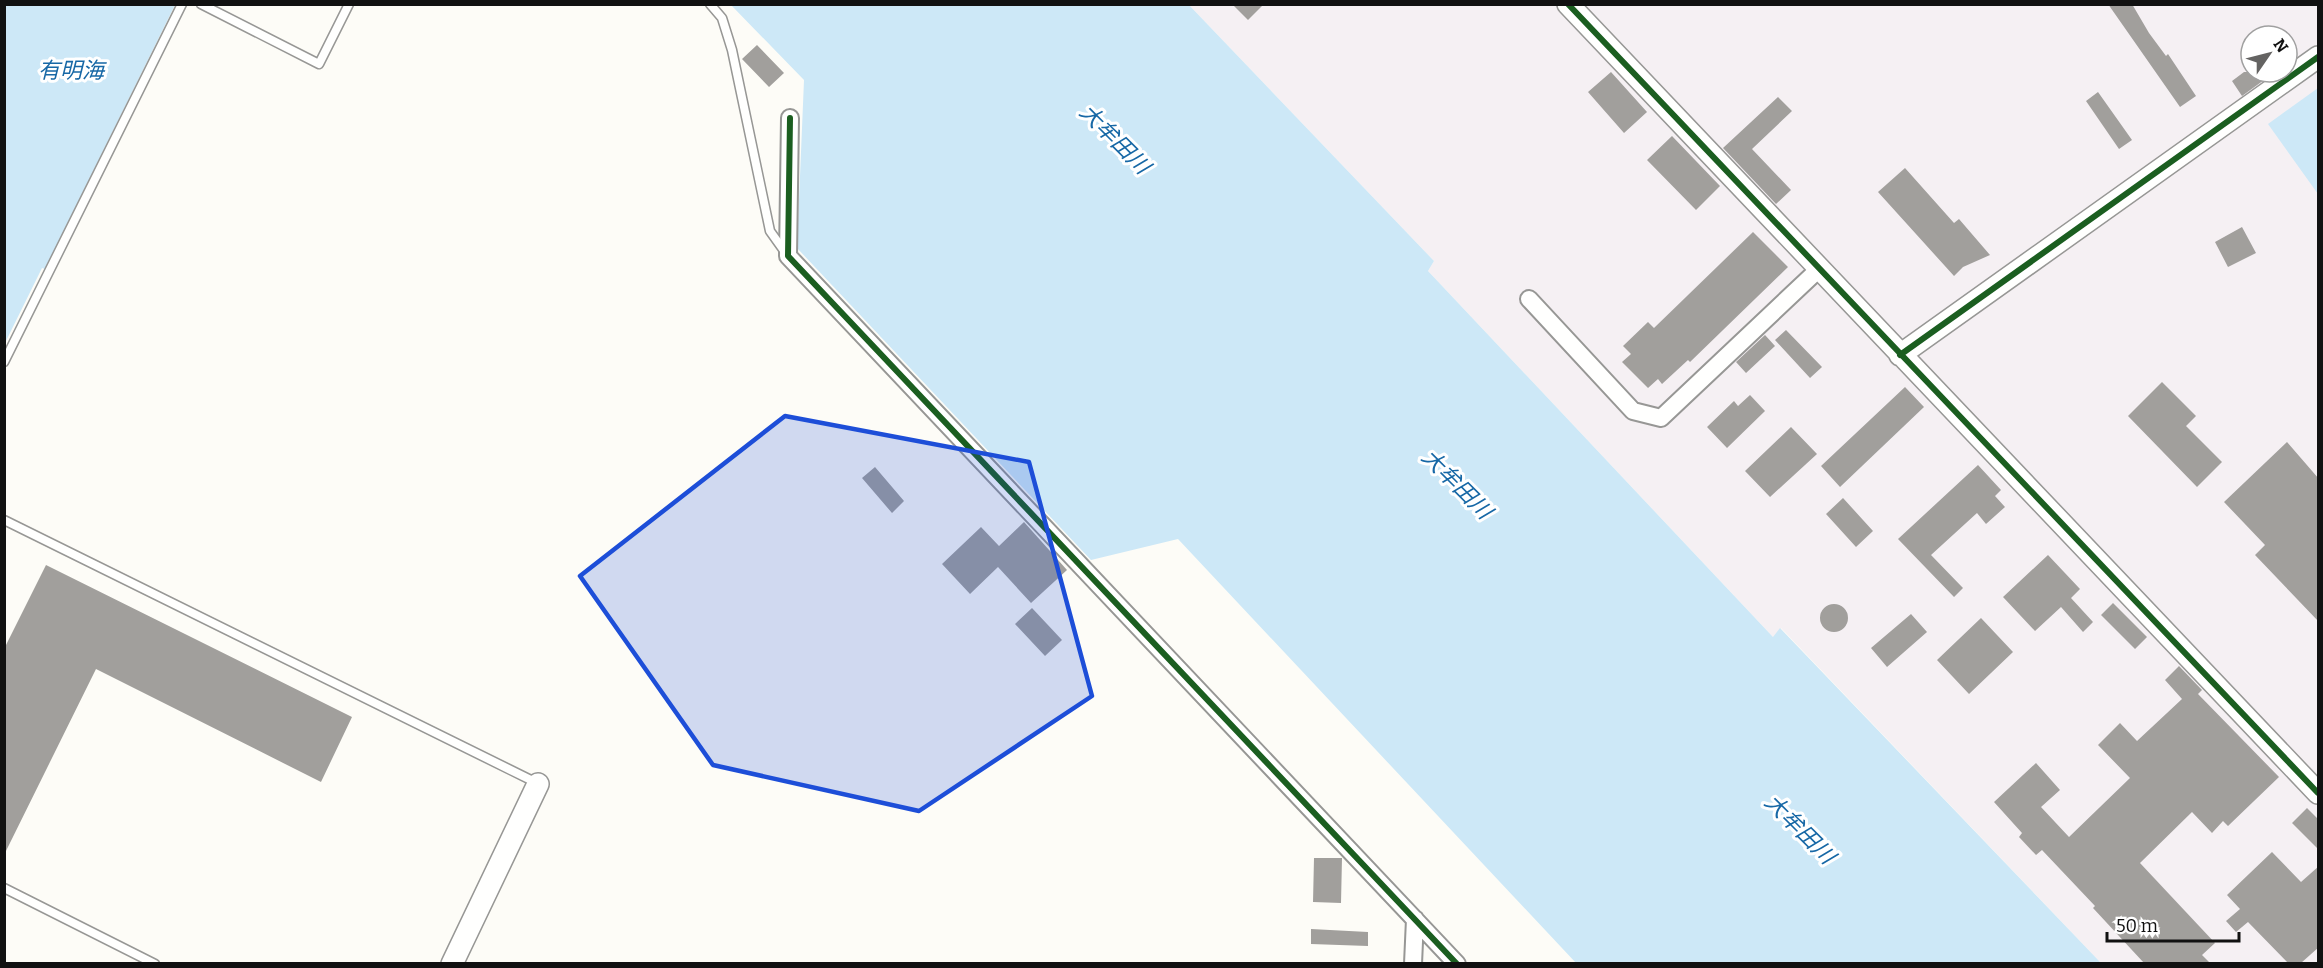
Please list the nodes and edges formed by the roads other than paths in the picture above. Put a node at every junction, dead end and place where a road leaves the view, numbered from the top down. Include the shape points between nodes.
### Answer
1 (182, 4) edge
2 (201, 4) edge
3 (349, 4) edge
4 (710, 4) edge
5 (1568, 4) edge
6 (2319, 57) edge
7 (790, 118) dead end
8 (788, 256) junction
9 (1820, 268) junction
10 (1529, 299) dead end
11 (1900, 355) junction
12 (4, 362) edge
13 (4, 520) edge
14 (538, 784) joint
15 (2319, 793) edge
16 (4, 888) edge
17 (1415, 919) junction
18 (155, 963) edge
19 (452, 963) edge
20 (1413, 963) edge
21 (1457, 963) edge

1 - 12 lane
2 - 3 lane via 319,64
4 - 8 lane via 722,18 732,50 770,231
5 - 9 street
6 - 11 street
7 - 8 street
8 - 17 street
9 - 10 street via 1661,418 1633,411
9 - 11 street
11 - 15 street
13 - 14 lane
14 - 19 street
16 - 18 lane
17 - 20 street
17 - 21 street

